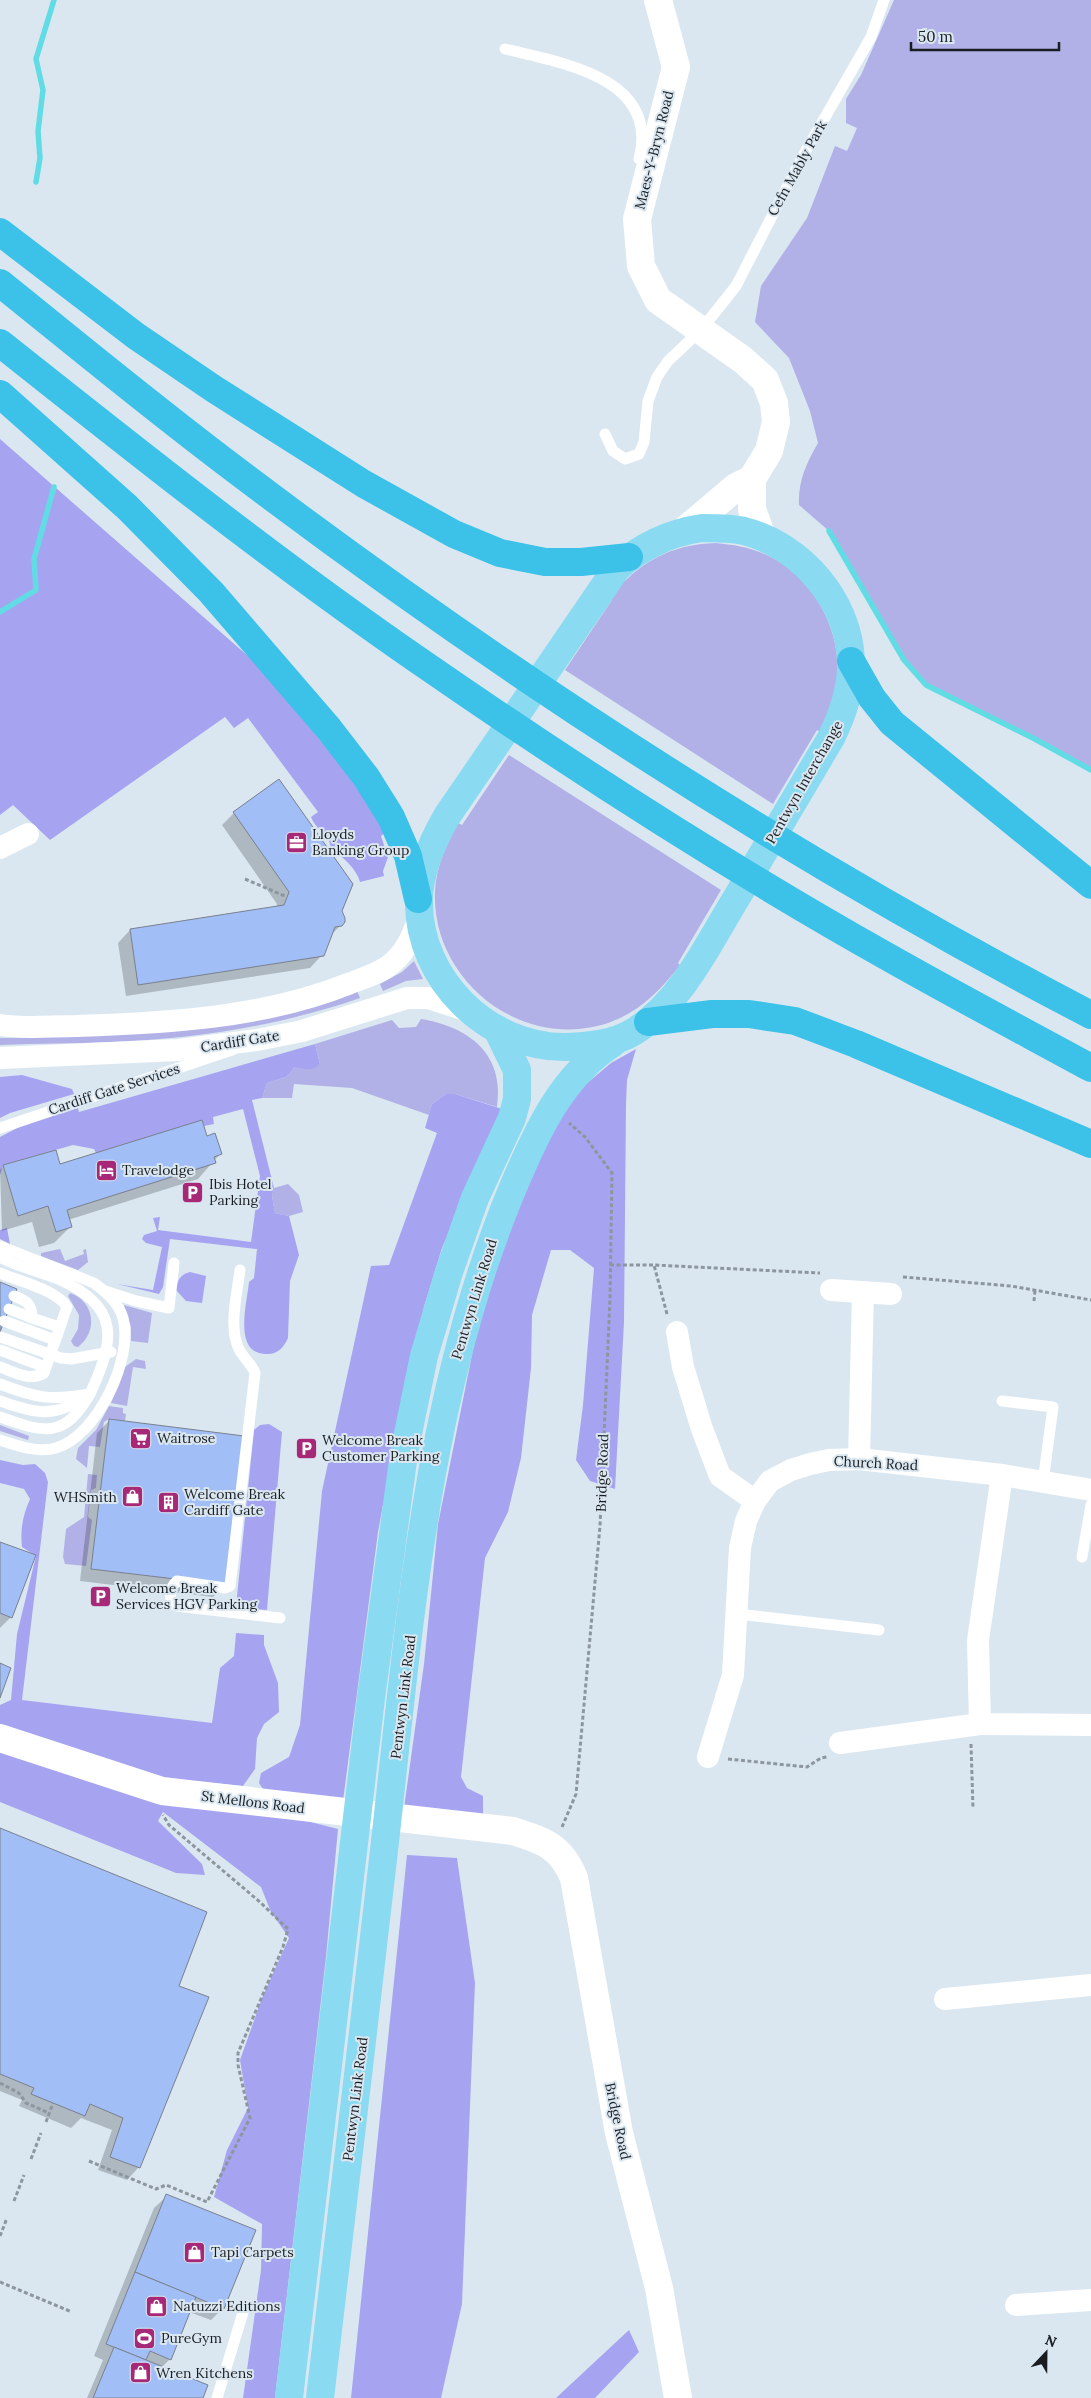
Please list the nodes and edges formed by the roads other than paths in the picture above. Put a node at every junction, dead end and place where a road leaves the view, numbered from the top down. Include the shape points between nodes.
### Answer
1 (658, 0) edge
2 (884, 0) edge
3 (506, 49) dead end
4 (636, 170) dead end
5 (633, 188) dead end
6 (637, 219) junction
7 (0, 232) edge
8 (0, 283) edge
9 (702, 330) junction
10 (0, 343) edge
11 (0, 394) edge
12 (605, 434) dead end
13 (752, 479) junction
14 (684, 531) junction
15 (762, 537) junction
16 (629, 557) junction
17 (851, 661) junction
18 (28, 834) dead end
19 (0, 848) edge
20 (1091, 886) edge
21 (419, 908) junction
22 (473, 1013) junction
23 (1091, 1015) edge
24 (648, 1022) junction
25 (0, 1025) edge
26 (497, 1029) junction
27 (257, 1040) junction
28 (617, 1040) junction
29 (0, 1058) edge
30 (1091, 1068) edge
31 (0, 1128) edge
32 (1091, 1144) edge
33 (0, 1246) edge
34 (0, 1257) edge
35 (174, 1263) dead end
36 (240, 1270) dead end
37 (0, 1273) edge
38 (104, 1290) junction
39 (831, 1290) dead end
40 (863, 1292) junction
41 (891, 1294) dead end
42 (14, 1296) dead end
43 (9, 1309) dead end
44 (32, 1318) junction
45 (4, 1322) dead end
46 (59, 1328) junction
47 (677, 1332) dead end
48 (0, 1337) edge
49 (55, 1340) junction
50 (0, 1350) edge
51 (122, 1351) junction
52 (106, 1353) junction
53 (50, 1354) junction
54 (0, 1367) edge
55 (45, 1367) junction
56 (0, 1384) edge
57 (90, 1394) junction
58 (0, 1401) edge
59 (1002, 1401) dead end
60 (0, 1417) edge
61 (0, 1440) edge
62 (859, 1459) junction
63 (1002, 1475) junction
64 (1043, 1482) junction
65 (1091, 1490) edge
66 (755, 1501) junction
67 (1091, 1505) edge
68 (1082, 1557) dead end
69 (738, 1614) junction
70 (280, 1618) dead end
71 (879, 1630) dead end
72 (980, 1724) junction
73 (1091, 1725) edge
74 (0, 1738) edge
75 (840, 1743) dead end
76 (708, 1757) dead end
77 (554, 1847) joint
78 (1091, 1985) edge
79 (945, 1999) dead end
80 (1091, 2300) edge
81 (1016, 2305) dead end
82 (245, 2306) dead end
83 (217, 2398) edge
84 (289, 2398) edge
85 (320, 2398) edge
86 (678, 2398) edge

1 - 6 main road, Maes-Y-Bryn Road via 676,67
2 - 9 lane, Cefn Mably Park via 870,37 768,220 736,286
3 - 4 lane via 571,65 612,84 633,102 642,122 642,147
5 - 6 lane
6 - 9 main road, Maes-Y-Bryn Road via 641,266 658,300
7 - 16 highway via 136,336 214,389 356,479 454,534 500,553 545,562
8 - 23 highway via 249,480 540,686 850,881
9 - 12 lane, Cefn Mably Park via 668,361 657,377 648,401 644,442 639,454 625,459 613,451
9 - 13 main road, Maes-Y-Bryn Road via 765,380 774,403 776,422 773,440
10 - 30 highway via 189,493 489,708 735,866 887,957
11 - 21 highway via 127,507 197,578 329,728 366,776 394,822 408,856
13 - 14 main road, Maes-Y-Bryn Road via 736,488
13 - 15 main road, Maes-Y-Bryn Road via 752,509
14 - 15 main road, Pentwyn Interchange via 722,528
14 - 16 main road, Pentwyn Interchange via 660,539
15 - 17 main road, Pentwyn Interchange via 791,552 825,588 844,624
16 - 21 main road, Pentwyn Interchange via 598,591 447,816 431,849
17 - 20 highway via 872,698 892,723
17 - 24 main road, Pentwyn Interchange via 847,700 831,738 692,972 669,1002
18 - 19 street
21 - 22 main road, Pentwyn Interchange via 424,939 436,970 453,994
21 - 25 street, Cardiff Gate via 407,947 388,967 299,1000 235,1013 160,1022 44,1027
22 - 26 main road, Pentwyn Interchange
22 - 27 street, Cardiff Gate via 428,998 407,998 302,1031
24 - 28 main road, Pentwyn Interchange
24 - 32 highway via 712,1014 749,1014 795,1021
26 - 28 main road, Pentwyn Interchange via 532,1043 559,1047
26 - 84 main road via 517,1070 517,1100 467,1221 424,1356 396,1504 370,1698
27 - 29 street, Cardiff Gate via 178,1050
27 - 31 lane, Cardiff Gate Services via 216,1057
28 - 85 main road, Pentwyn Link Road via 578,1071 552,1107 519,1174 475,1289 442,1422 425,1516
33 - 38 lane via 86,1278
34 - 52 lane via 57,1279 89,1296 106,1322
35 - 38 lane via 169,1308
36 - 70 lane via 234,1316 235,1339 255,1373 230,1586 177,1581 170,1590 170,1596 176,1606
37 - 46 lane via 63,1300 67,1307
38 - 51 lane via 122,1316
39 - 40 street
40 - 41 street
40 - 62 street
42 - 44 lane via 27,1301 32,1307
43 - 44 lane
44 - 46 lane
45 - 49 lane
46 - 49 lane
47 - 66 street via 683,1367 720,1476
48 - 53 lane
49 - 53 lane
50 - 55 lane
51 - 52 lane
51 - 61 lane via 104,1402 78,1437 61,1446 43,1450
52 - 53 lane via 71,1359
52 - 57 lane
53 - 55 lane
54 - 55 lane via 37,1377 44,1373
56 - 57 lane via 50,1399
57 - 58 lane via 55,1412 23,1410
57 - 60 lane via 74,1417 52,1429 39,1429
59 - 64 lane via 1053,1408
62 - 63 street, Church Road
62 - 66 street, Church Road via 829,1460 791,1470 770,1481
63 - 64 street, Church Road
63 - 72 street via 978,1640
64 - 65 street, Church Road
66 - 69 street, Church Road via 740,1548
67 - 68 lane
69 - 71 lane
69 - 76 street, Church Road via 733,1675
72 - 73 street
72 - 75 street
74 - 77 main road, St Mellons Road via 152,1788 513,1831
77 - 86 main road, Bridge Road via 568,1863 574,1878 619,2133 659,2288
78 - 79 street
80 - 81 street
82 - 83 lane

